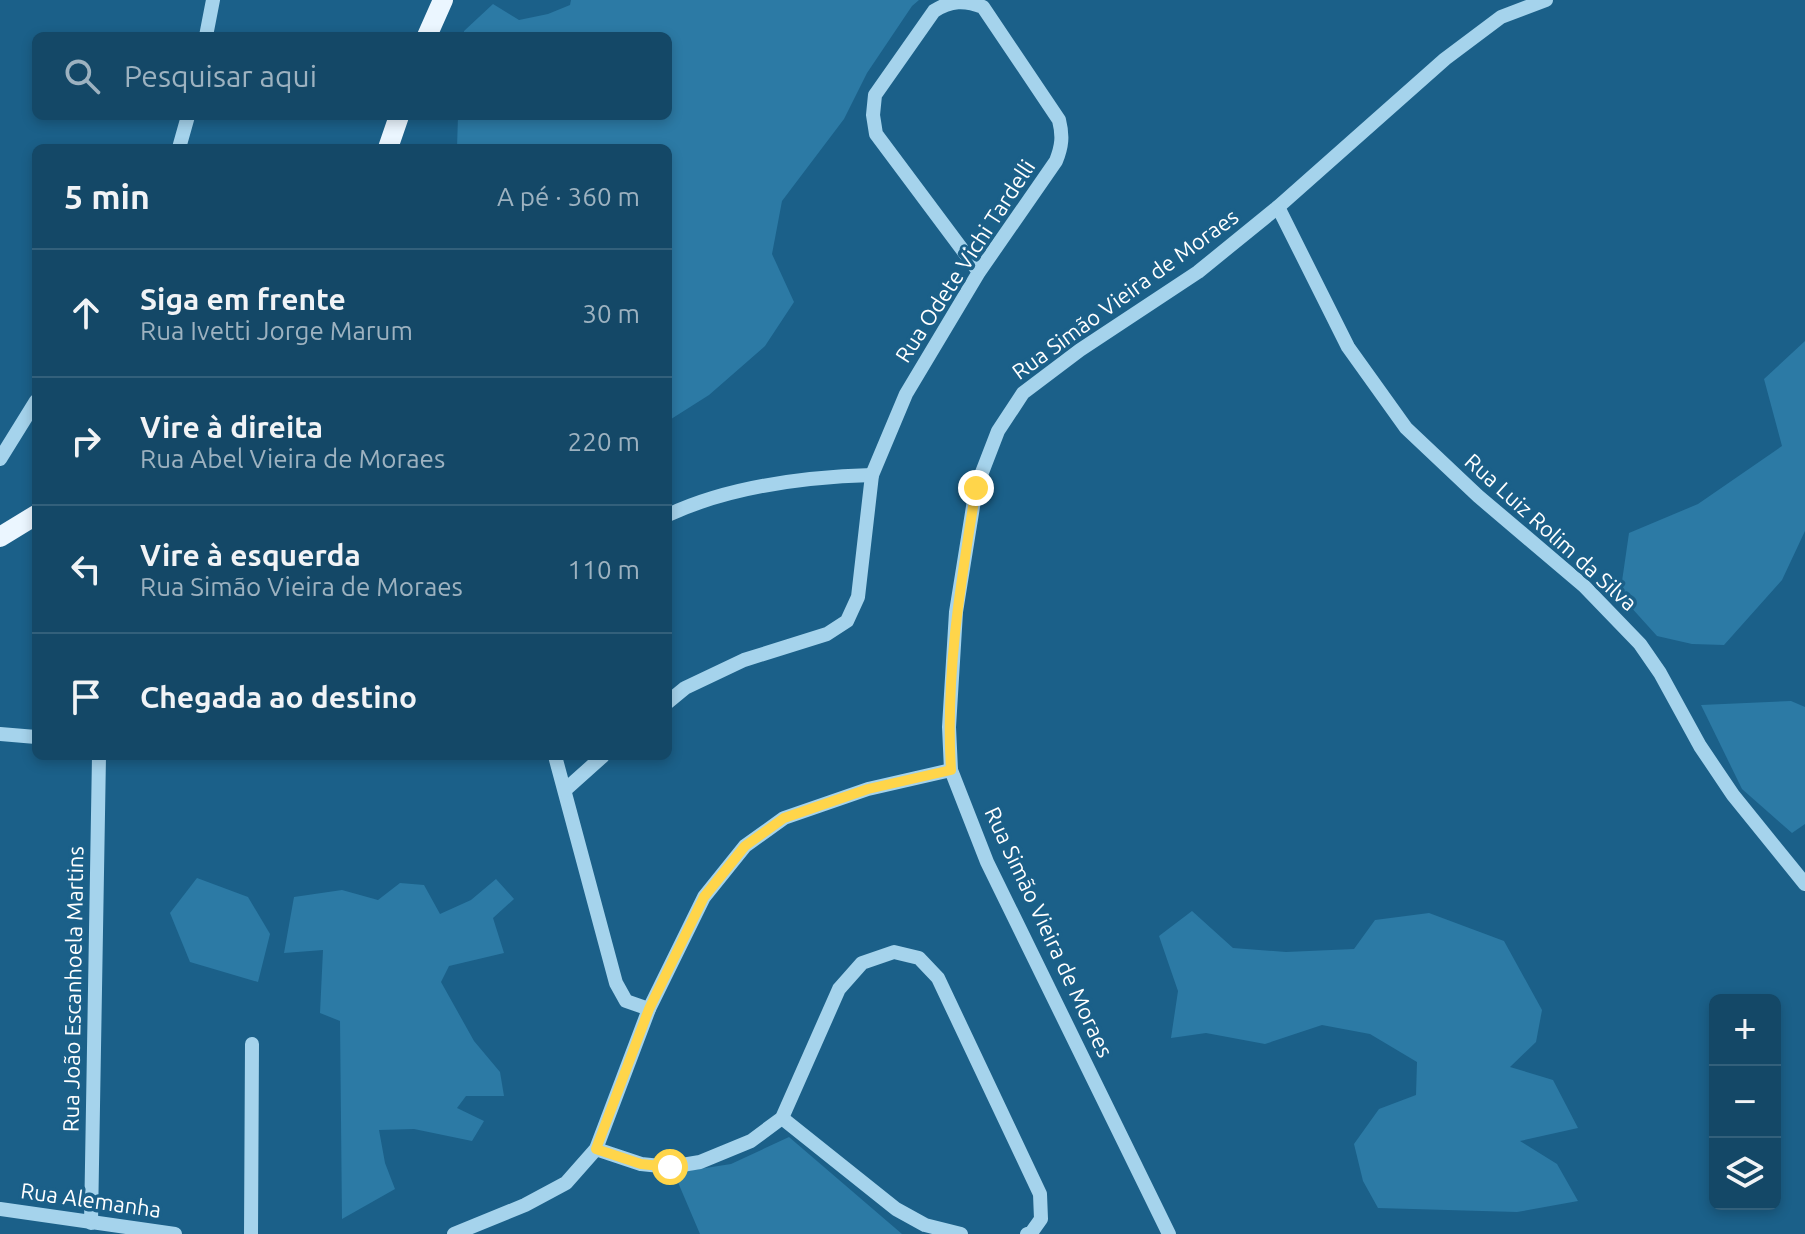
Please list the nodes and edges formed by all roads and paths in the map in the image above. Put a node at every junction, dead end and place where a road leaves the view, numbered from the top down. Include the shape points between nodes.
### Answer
1 (213, 0) edge
2 (443, 0) edge
3 (1541, 0) edge
4 (207, 32) edge
5 (429, 32) edge
6 (187, 120) edge
7 (398, 120) edge
8 (180, 144) edge
9 (389, 144) edge
10 (1278, 207) junction
11 (979, 272) junction
12 (32, 407) edge
13 (0, 459) edge
14 (872, 475) junction
15 (672, 513) edge
16 (32, 517) edge
17 (0, 537) edge
18 (672, 699) edge
19 (0, 734) edge
20 (32, 737) edge
21 (99, 760) edge
22 (556, 760) edge
23 (599, 760) edge
24 (951, 770) junction
25 (565, 790) junction
26 (1805, 884) edge
27 (649, 1009) junction
28 (252, 1044) dead end
29 (782, 1118) junction
30 (596, 1149) junction
31 (0, 1209) edge
32 (91, 1223) junction
33 (175, 1234) edge
34 (251, 1234) edge
35 (454, 1234) edge
36 (961, 1234) edge
37 (1027, 1234) edge
38 (1169, 1234) edge

1 - 4 street
2 - 5 main road
3 - 10 street, Rua Simão Vieira de Moraes via 1501,17 1445,59
6 - 8 street
7 - 9 main road
10 - 24 street, Rua Simão Vieira de Moraes via 1198,272 1023,393 998,431 976,488 956,612
10 - 26 street, Rua Luiz Rolim da Silva via 1348,347 1406,428 1584,586 1640,644 1733,795
11 - 11 street, Rua Odete Vichi Tardelli via 1056,161 1062,134 1059,120 983,7 958,1 934,11 875,95 873,115 876,134
11 - 14 street, Rua Odete Vichi Tardelli via 906,394
12 - 13 street
14 - 15 street via 780,484 700,500
14 - 18 street, Rua Odete Vichi Tardelli via 858,597 847,621 827,634 744,660
16 - 17 main road
19 - 20 street
21 - 32 street, Rua João Escanhoela Martins
22 - 25 street
23 - 25 street
24 - 27 street via 868,789 784,818 745,846 704,897
24 - 38 street, Rua Simão Vieira de Moraes via 987,862
25 - 27 street via 616,983 626,1001
27 - 30 street
28 - 34 street
29 - 30 street via 751,1141 700,1162 670,1167
29 - 36 street via 896,1209 925,1225
29 - 37 street via 839,989 862,963 894,952 919,958 938,978 1040,1194 1041,1219
30 - 35 street via 566,1183
31 - 32 street, Rua Alemanha
32 - 33 street, Rua Alemanha

